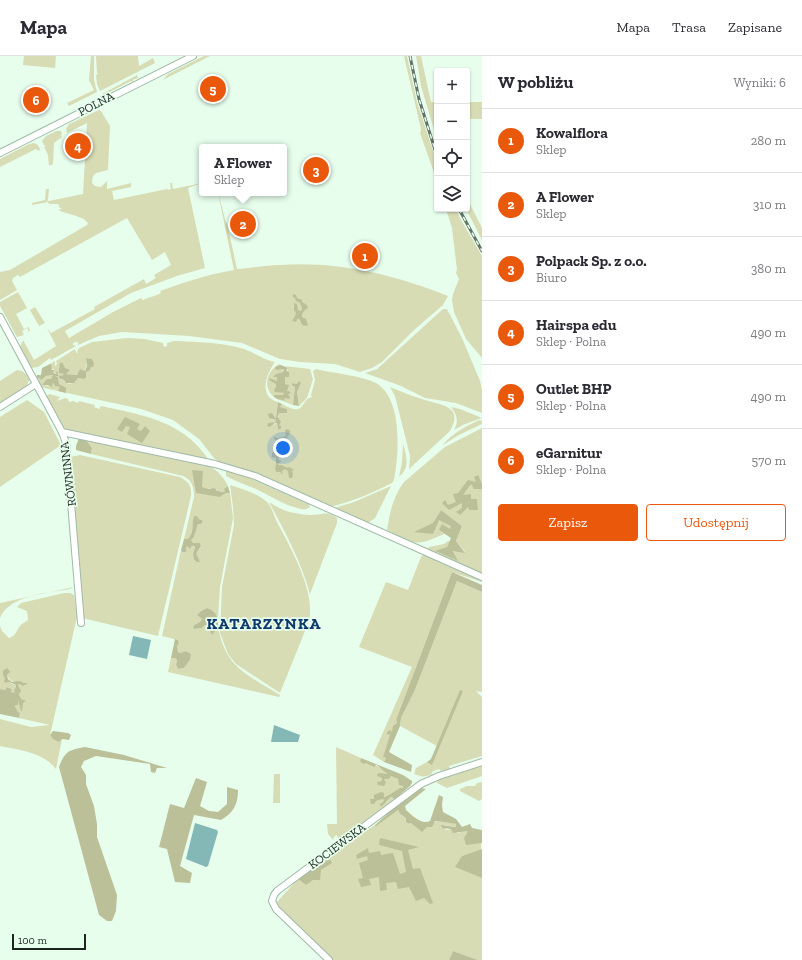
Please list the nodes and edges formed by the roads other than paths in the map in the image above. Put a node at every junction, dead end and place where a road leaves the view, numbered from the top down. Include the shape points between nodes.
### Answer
1 (193, 56) edge
2 (0, 153) edge
3 (0, 317) edge
4 (36, 384) junction
5 (0, 407) edge
6 (62, 432) junction
7 (482, 577) edge
8 (81, 624) dead end
9 (482, 762) edge
10 (329, 960) edge

1 - 2 street, POLNA
3 - 4 street, RÓWNINNA
4 - 5 street
4 - 6 street, RÓWNINNA
6 - 7 street via 215,464 255,476
6 - 8 street, RÓWNINNA via 67,451
9 - 10 street, KOCIEWSKA via 421,784 277,891 272,901 276,909

